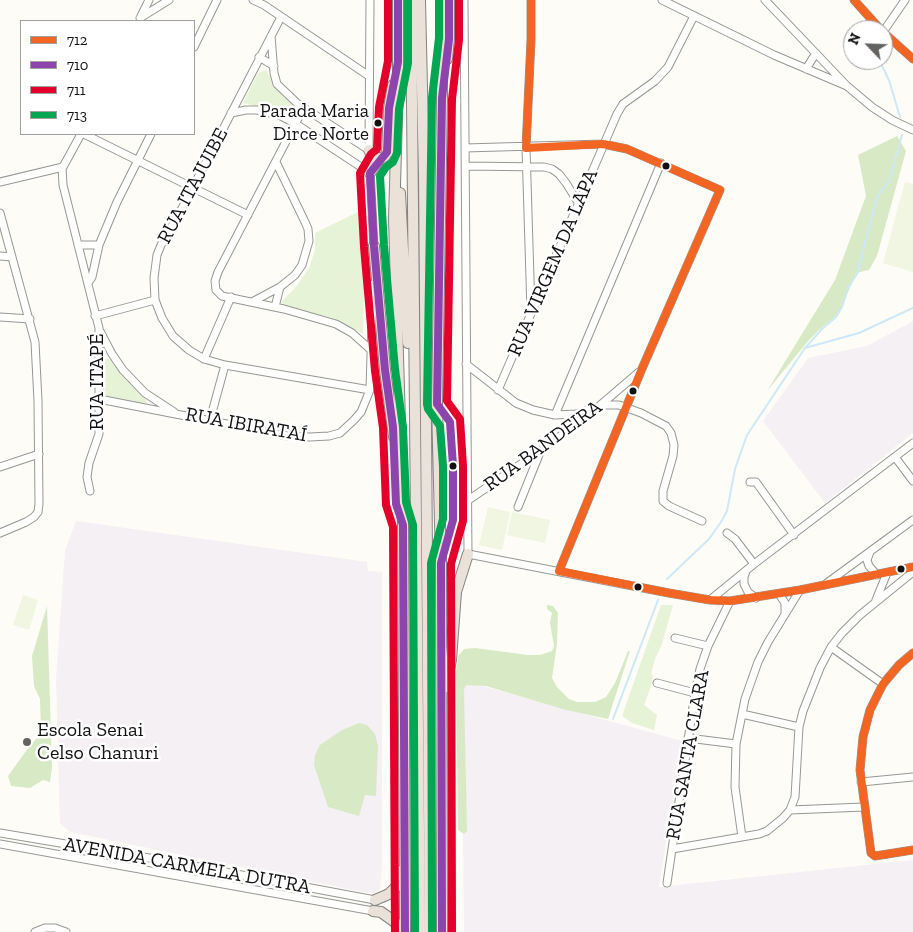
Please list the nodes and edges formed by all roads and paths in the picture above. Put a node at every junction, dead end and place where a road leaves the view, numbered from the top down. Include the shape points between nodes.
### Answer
1 (149, 0) edge
2 (167, 0) edge
3 (217, 0) edge
4 (253, 0) edge
5 (370, 0) edge
6 (398, 0) edge
7 (411, 0) edge
8 (420, 0) edge
9 (441, 0) edge
10 (449, 0) edge
11 (464, 0) edge
12 (531, 0) edge
13 (662, 0) edge
14 (765, 0) edge
15 (854, 0) edge
16 (905, 0) edge
17 (265, 2) edge
18 (694, 16) junction
19 (281, 17) junction
20 (139, 20) edge
21 (872, 20) edge
22 (890, 20) edge
23 (271, 36) junction
24 (893, 41) edge
25 (195, 45) edge
26 (816, 53) junction
27 (259, 57) junction
28 (913, 59) edge
29 (398, 62) junction
30 (274, 66) junction
31 (806, 69) junction
32 (369, 76) junction
33 (847, 86) junction
34 (442, 98) junction
35 (304, 107) junction
36 (231, 113) junction
37 (296, 124) junction
38 (913, 130) edge
39 (308, 132) junction
40 (81, 135) edge
41 (84, 135) edge
42 (150, 135) edge
43 (290, 135) junction
44 (603, 144) junction
45 (465, 148) junction
46 (526, 148) junction
47 (370, 150) junction
48 (138, 160) junction
49 (379, 160) junction
50 (276, 162) junction
51 (661, 163) junction
52 (395, 165) junction
53 (466, 166) junction
54 (527, 167) junction
55 (58, 168) junction
56 (370, 173) junction
57 (0, 182) edge
58 (193, 188) junction
59 (579, 204) junction
60 (0, 213) edge
61 (248, 215) junction
62 (78, 245) junction
63 (99, 245) junction
64 (374, 246) junction
65 (0, 256) edge
66 (12, 257) junction
67 (88, 283) junction
68 (280, 287) junction
69 (231, 297) junction
70 (155, 300) junction
71 (252, 302) junction
72 (275, 307) junction
73 (531, 314) junction
74 (95, 316) junction
75 (0, 317) edge
76 (30, 319) junction
77 (99, 328) junction
78 (372, 351) junction
79 (204, 359) junction
80 (466, 364) junction
81 (225, 365) junction
82 (415, 367) junction
83 (641, 371) junction
84 (370, 390) junction
85 (498, 390) junction
86 (99, 399) junction
87 (627, 407) junction
88 (597, 408) junction
89 (176, 413) junction
90 (555, 415) junction
91 (210, 420) junction
92 (913, 443) edge
93 (541, 450) junction
94 (39, 454) junction
95 (895, 457) junction
96 (0, 467) edge
97 (750, 482) dead end
98 (913, 482) edge
99 (90, 491) dead end
100 (467, 500) junction
101 (518, 507) dead end
102 (913, 520) edge
103 (702, 522) dead end
104 (403, 525) junction
105 (0, 533) edge
106 (727, 533) dead end
107 (794, 535) junction
108 (872, 550) junction
109 (468, 554) junction
110 (754, 564) junction
111 (913, 567) edge
112 (747, 570) junction
113 (559, 571) junction
114 (913, 572) edge
115 (887, 573) junction
116 (877, 575) junction
117 (825, 584) junction
118 (800, 590) junction
119 (779, 594) junction
120 (756, 598) junction
121 (710, 600) junction
122 (730, 601) junction
123 (875, 602) junction
124 (784, 616) junction
125 (675, 638) dead end
126 (708, 646) junction
127 (831, 647) junction
128 (913, 653) edge
129 (657, 683) dead end
130 (883, 684) junction
131 (695, 693) junction
132 (441, 704) junction
133 (742, 714) junction
134 (799, 727) junction
135 (688, 738) junction
136 (736, 744) junction
137 (913, 777) edge
138 (861, 782) junction
139 (864, 807) junction
140 (790, 810) junction
141 (404, 813) junction
142 (0, 833) edge
143 (742, 837) junction
144 (0, 844) edge
145 (672, 849) junction
146 (913, 850) edge
147 (667, 883) dead end
148 (374, 906) junction
149 (35, 932) edge
150 (66, 932) edge
151 (400, 932) edge
152 (405, 932) edge
153 (420, 932) edge
154 (430, 932) edge
155 (442, 932) edge

1 - 20 street
2 - 20 street
3 - 25 street
4 - 17 street
5 - 32 street
6 - 29 highway
7 - 82 highway
8 - 154 highway
9 - 34 highway
10 - 34 highway via 449,39
11 - 45 street
12 - 46 street
13 - 18 street
14 - 26 street
15 - 21 street
16 - 22 street
17 - 19 street
18 - 31 street
18 - 44 street, RUA VIRGEM DA LAPA via 668,67 655,81 623,104
19 - 23 street, RUA ITAJUIBE
19 - 32 street
23 - 27 street, RUA ITAJUIBE
23 - 30 street
24 - 28 street
26 - 31 street
26 - 33 street
27 - 30 street
27 - 36 street, RUA ITAJUIBE
29 - 49 highway via 388,108 387,152
29 - 52 highway
30 - 35 street via 277,84
31 - 33 street
32 - 47 street
33 - 38 street via 872,107
34 - 132 highway via 437,404
35 - 37 street
35 - 47 street
36 - 37 street via 256,110
36 - 58 street, RUA ITAJUIBE
37 - 39 street
37 - 43 street
39 - 43 street
39 - 56 street
40 - 55 street
41 - 48 street
42 - 48 street
43 - 50 street
44 - 46 street
44 - 51 street via 627,149
44 - 59 street, RUA VIRGEM DA LAPA
45 - 46 street
45 - 53 street
46 - 54 street
47 - 49 highway
47 - 56 street
48 - 58 street
48 - 63 street
49 - 56 highway
50 - 61 street
50 - 68 street via 308,229 309,241 302,265
51 - 83 street via 720,190
51 - 90 street
52 - 82 highway via 399,177 409,357
52 - 104 highway
53 - 54 street
53 - 80 street
54 - 59 street via 544,167 559,174
54 - 73 street
55 - 57 street
55 - 62 street, RUA ITAPÉ
56 - 64 street
58 - 61 street
58 - 70 street, RUA ITAJUIBE via 157,255
59 - 73 street, RUA VIRGEM DA LAPA
60 - 66 street
61 - 69 street via 215,281 216,290 222,296
62 - 63 street
62 - 67 street, RUA ITAPÉ
63 - 67 street
64 - 78 street
64 - 104 highway via 385,370 394,428 396,504
65 - 66 street
66 - 76 street
67 - 74 street, RUA ITAPÉ
68 - 71 street
68 - 72 street
69 - 71 street
69 - 79 street
70 - 74 street
70 - 79 street, RUA ITAJUIBE via 173,336
71 - 72 street
72 - 78 street via 336,324
73 - 85 street, RUA VIRGEM DA LAPA
74 - 77 street, RUA ITAPÉ
75 - 76 street
76 - 94 street via 37,352
77 - 86 street, RUA ITAPÉ
77 - 89 street via 123,370 145,393
78 - 84 street
79 - 81 street, RUA ITAJUIBE
80 - 85 street
80 - 100 street
81 - 84 street, RUA ITAJUIBE
81 - 91 street
82 - 153 highway
83 - 87 street
83 - 88 street, RUA BANDEIRA
84 - 91 street, RUA IBIRATAÍ via 354,420 340,433 329,436 288,436
85 - 90 street via 516,403
86 - 89 street, RUA IBIRATAÍ
86 - 99 street, RUA ITAPÉ via 98,434 87,477
87 - 88 street via 610,405
87 - 103 street via 656,420 671,432 673,456 663,500
87 - 113 street
88 - 90 street
88 - 93 street, RUA BANDEIRA
89 - 91 street, RUA IBIRATAÍ
92 - 95 street
93 - 100 street, RUA BANDEIRA
93 - 101 street
94 - 96 street
94 - 105 street via 38,512 26,522
95 - 98 street
95 - 107 street
97 - 107 street via 756,482
100 - 109 street
102 - 108 street
104 - 141 highway
106 - 110 street
107 - 110 street
108 - 116 street via 868,555 868,566
108 - 117 street
109 - 113 street
109 - 132 highway via 456,592 451,660
110 - 112 street
111 - 115 street
112 - 120 street via 744,584
112 - 121 street
113 - 121 street
114 - 123 street
115 - 116 street
115 - 123 street
116 - 117 street
117 - 118 street
118 - 119 street
118 - 124 street
119 - 120 street
119 - 124 street via 785,603
120 - 122 street
121 - 122 street
122 - 126 street, RUA SANTA CLARA
123 - 127 street via 842,632
124 - 133 street via 758,662
125 - 126 street
126 - 131 street, RUA SANTA CLARA
127 - 130 street
127 - 134 street via 810,690
128 - 130 street
129 - 131 street
130 - 138 street via 864,728
131 - 135 street, RUA SANTA CLARA
132 - 155 highway
133 - 134 street
133 - 136 street
134 - 140 street via 796,790
135 - 136 street
135 - 145 street, RUA SANTA CLARA
136 - 143 street via 735,787
137 - 138 street
138 - 139 street
139 - 140 street
139 - 146 street via 871,853 875,856
140 - 143 street via 767,831
141 - 148 highway via 400,881
141 - 152 highway
142 - 148 street, AVENIDA CARMELA DUTRA via 167,861
143 - 145 street
144 - 148 street, AVENIDA CARMELA DUTRA
145 - 147 street, RUA SANTA CLARA
148 - 151 highway via 395,922
149 - 150 street via 45,928

